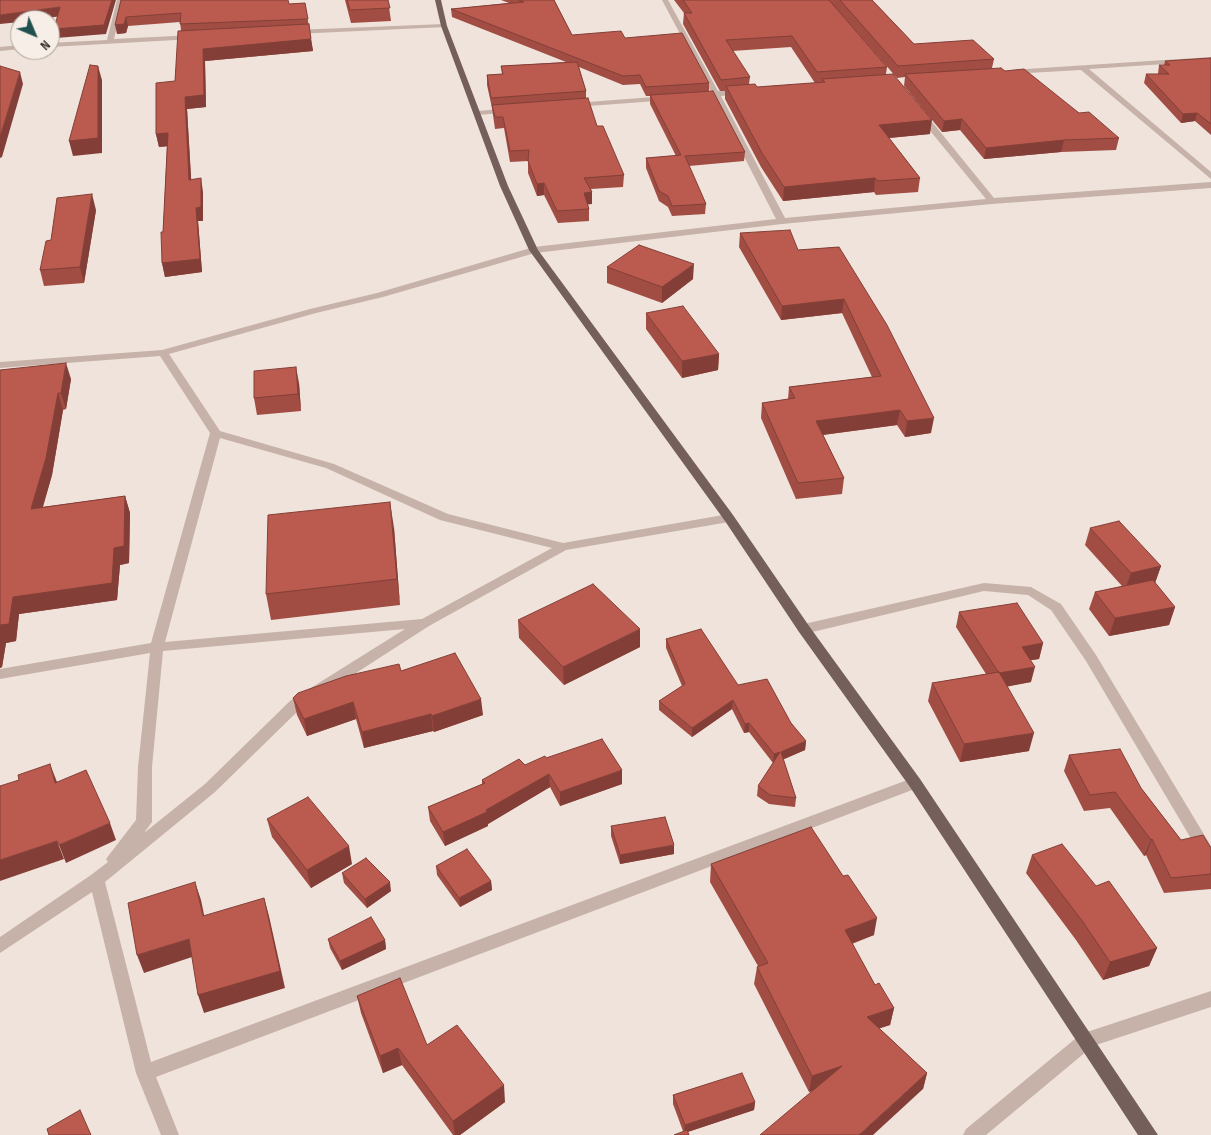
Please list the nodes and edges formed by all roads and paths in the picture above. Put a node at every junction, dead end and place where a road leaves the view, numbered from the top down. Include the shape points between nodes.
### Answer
1 (120, 0) edge
2 (438, 0) edge
3 (665, 0) edge
4 (444, 26) junction
5 (287, 33) edge
6 (198, 36) edge
7 (110, 40) junction
8 (60, 44) edge
9 (1211, 59) edge
10 (1082, 67) junction
11 (1003, 73) edge
12 (756, 91) edge
13 (716, 94) junction
14 (686, 96) edge
15 (676, 97) edge
16 (912, 104) edge
17 (567, 106) edge
18 (517, 110) edge
19 (478, 113) junction
20 (1211, 176) edge
21 (1211, 185) edge
22 (992, 201) junction
23 (782, 221) junction
24 (534, 250) junction
25 (163, 353) junction
26 (0, 365) edge
27 (216, 433) junction
28 (729, 518) junction
29 (563, 546) junction
30 (424, 623) junction
31 (804, 629) junction
32 (157, 647) junction
33 (0, 674) edge
34 (915, 784) junction
35 (1211, 860) edge
36 (97, 880) junction
37 (0, 946) edge
38 (1211, 999) edge
39 (1087, 1040) junction
40 (145, 1073) junction
41 (170, 1135) edge
42 (972, 1135) edge
43 (1149, 1135) edge

1 - 7 street
2 - 4 main road
3 - 13 street
4 - 5 street
4 - 19 main road
6 - 7 street
7 - 8 street
9 - 10 street
10 - 11 street
10 - 20 street
12 - 13 street
13 - 14 street
13 - 23 street
15 - 17 street
16 - 22 street
18 - 19 street
19 - 24 main road via 504,186
21 - 22 street
22 - 23 street
23 - 24 street
24 - 25 street
24 - 28 main road
25 - 26 street
25 - 27 street
27 - 29 street via 330,466 444,517
27 - 32 street
28 - 29 street
28 - 31 main road
29 - 30 street
30 - 32 street
30 - 36 street via 295,705 210,788
31 - 34 main road
31 - 35 street via 984,587 1032,591 1056,607 1091,658
32 - 33 street
32 - 36 street via 144,767 144,822
34 - 39 main road
34 - 40 street
36 - 37 street
36 - 40 street
38 - 39 street
39 - 42 street
39 - 43 main road
40 - 41 street

